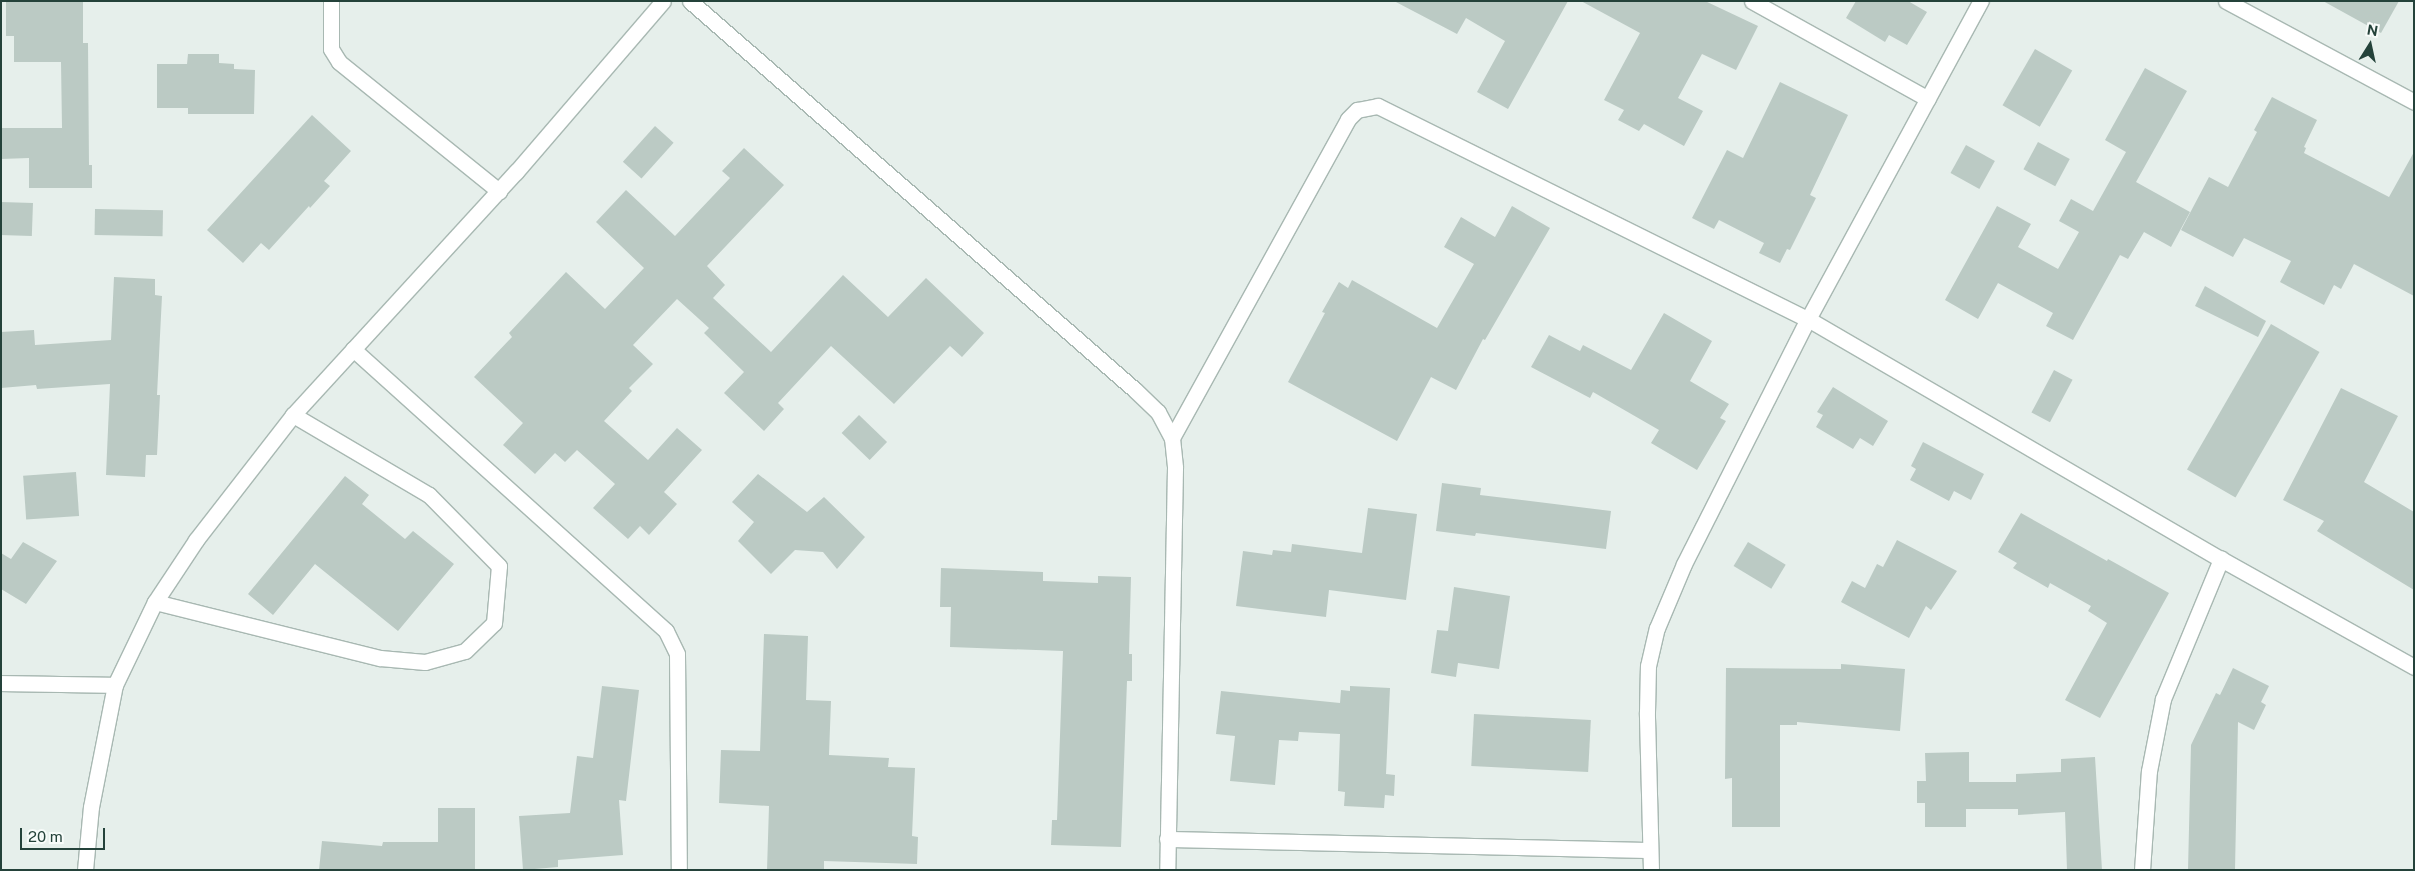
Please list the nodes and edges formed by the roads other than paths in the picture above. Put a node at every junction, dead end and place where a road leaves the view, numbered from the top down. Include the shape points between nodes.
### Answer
1 (331, 1) edge
2 (663, 1) edge
3 (690, 1) edge
4 (1752, 1) edge
5 (1981, 1) edge
6 (2226, 1) edge
7 (1928, 98) junction
8 (2414, 102) edge
9 (499, 191) junction
10 (1808, 319) junction
11 (353, 349) junction
12 (293, 415) junction
13 (1172, 438) junction
14 (2222, 558) junction
15 (155, 602) junction
16 (2414, 667) edge
17 (1, 683) edge
18 (115, 685) junction
19 (1167, 839) junction
20 (1650, 850) junction
21 (85, 870) edge
22 (679, 870) edge
23 (1167, 870) edge
24 (1652, 870) edge
25 (2142, 870) edge

1 - 9 street via 331,49 338,62
2 - 9 street
3 - 13 street via 1136,390 1158,412
4 - 7 street
5 - 7 street
6 - 8 street
7 - 10 street
9 - 11 street
10 - 13 street via 1378,106 1356,110 1348,119
10 - 14 street
10 - 20 street via 1684,564 1657,628 1648,666
11 - 12 street
11 - 22 street via 666,631 677,654
12 - 15 street via 196,540
12 - 15 street via 429,495 499,566 494,623 465,650 425,662 380,658
13 - 19 street via 1175,468
14 - 16 street
14 - 25 street via 2163,699 2149,771
15 - 18 street
17 - 18 street
18 - 21 street via 91,807
19 - 20 street
19 - 23 street
20 - 24 street

